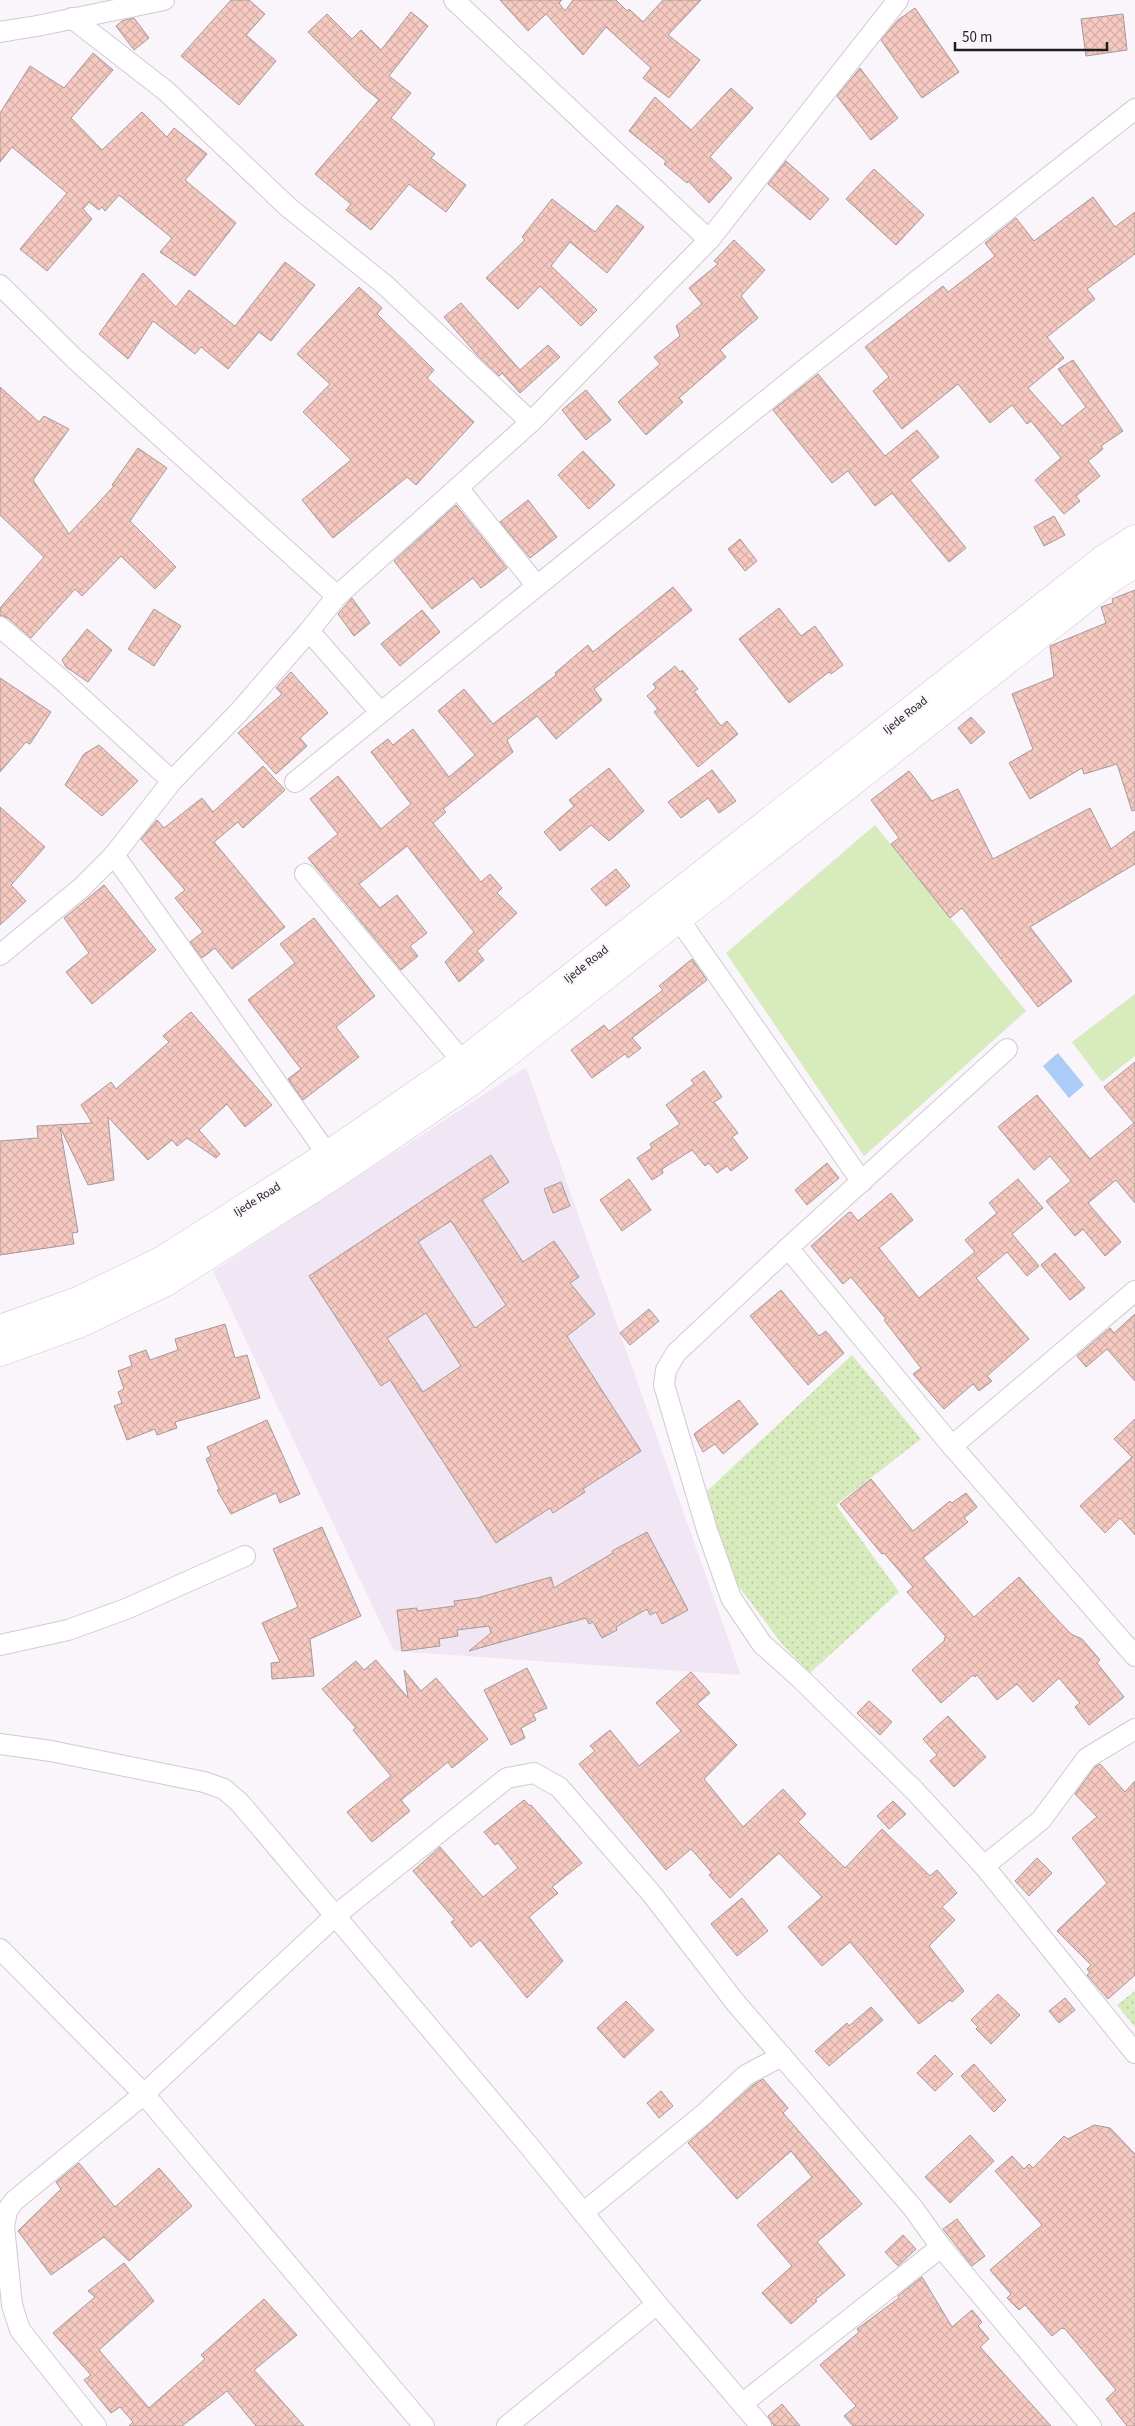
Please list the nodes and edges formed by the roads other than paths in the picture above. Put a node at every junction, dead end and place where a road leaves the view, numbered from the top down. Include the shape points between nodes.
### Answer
1 (164, 0) edge
2 (454, 0) edge
3 (898, 0) edge
4 (129, 3) edge
5 (72, 18) junction
6 (0, 32) edge
7 (1135, 109) edge
8 (709, 240) junction
9 (0, 285) edge
10 (531, 422) junction
11 (458, 488) junction
12 (1135, 539) edge
13 (1135, 563) edge
14 (537, 586) junction
15 (337, 596) junction
16 (0, 627) edge
17 (309, 631) junction
18 (380, 712) junction
19 (172, 781) junction
20 (294, 782) dead end
21 (114, 855) junction
22 (305, 874) dead end
23 (678, 918) junction
24 (0, 954) edge
25 (580, 983) junction
26 (1007, 1049) dead end
27 (463, 1062) junction
28 (328, 1155) junction
29 (862, 1182) junction
30 (788, 1248) junction
31 (1135, 1291) edge
32 (0, 1329) edge
33 (0, 1352) edge
34 (952, 1446) junction
35 (245, 1556) dead end
36 (0, 1645) edge
37 (1132, 1646) edge
38 (1135, 1729) edge
39 (0, 1744) edge
40 (984, 1866) junction
41 (336, 1915) junction
42 (0, 1949) edge
43 (1135, 2053) edge
44 (782, 2056) junction
45 (144, 2094) junction
46 (583, 2213) junction
47 (941, 2247) junction
48 (657, 2304) junction
49 (6, 2306) edge
50 (742, 2403) junction
51 (96, 2426) edge
52 (424, 2426) edge
53 (507, 2426) edge
54 (761, 2426) edge
55 (1091, 2426) edge

1 - 4 street
2 - 8 street
3 - 8 street
4 - 5 street
5 - 6 street
5 - 10 street via 166,91 288,207 385,285
7 - 14 street
8 - 10 street
9 - 15 street via 76,360
10 - 11 street
11 - 14 street
11 - 15 street
12 - 25 main road, Ijede Road via 1104,559
13 - 23 main road, Ijede Road via 1109,580
14 - 18 street
15 - 17 street
16 - 19 street
17 - 18 street
17 - 19 street via 239,712
18 - 20 street
19 - 21 street
21 - 24 street via 81,888
21 - 28 street
22 - 27 street
23 - 25 main road, Ijede Road
23 - 29 street
25 - 27 main road, Ijede Road
25 - 33 main road, Ijede Road via 469,1083 384,1142 166,1282 81,1323
26 - 29 street
27 - 28 main road, Ijede Road
28 - 32 main road, Ijede Road via 161,1261 78,1301
29 - 30 street
30 - 34 street
30 - 40 street via 676,1353 666,1370 664,1385 707,1530 731,1598 762,1644 914,1790
31 - 34 street
34 - 37 street
35 - 36 street via 68,1630
38 - 40 street via 1087,1758 1041,1820
39 - 41 street via 51,1751 204,1782 224,1789 240,1803
40 - 43 street
41 - 44 street via 508,1778 534,1772 559,1787 651,1893 735,2002
41 - 45 street
41 - 46 street
42 - 45 street
44 - 46 street via 746,2075 704,2114
44 - 47 street via 912,2208
45 - 49 street via 14,2200 7,2211 4,2226
45 - 52 street
46 - 48 street
47 - 50 street
47 - 55 street
48 - 50 street
48 - 53 street
49 - 51 street via 20,2330
50 - 54 street

